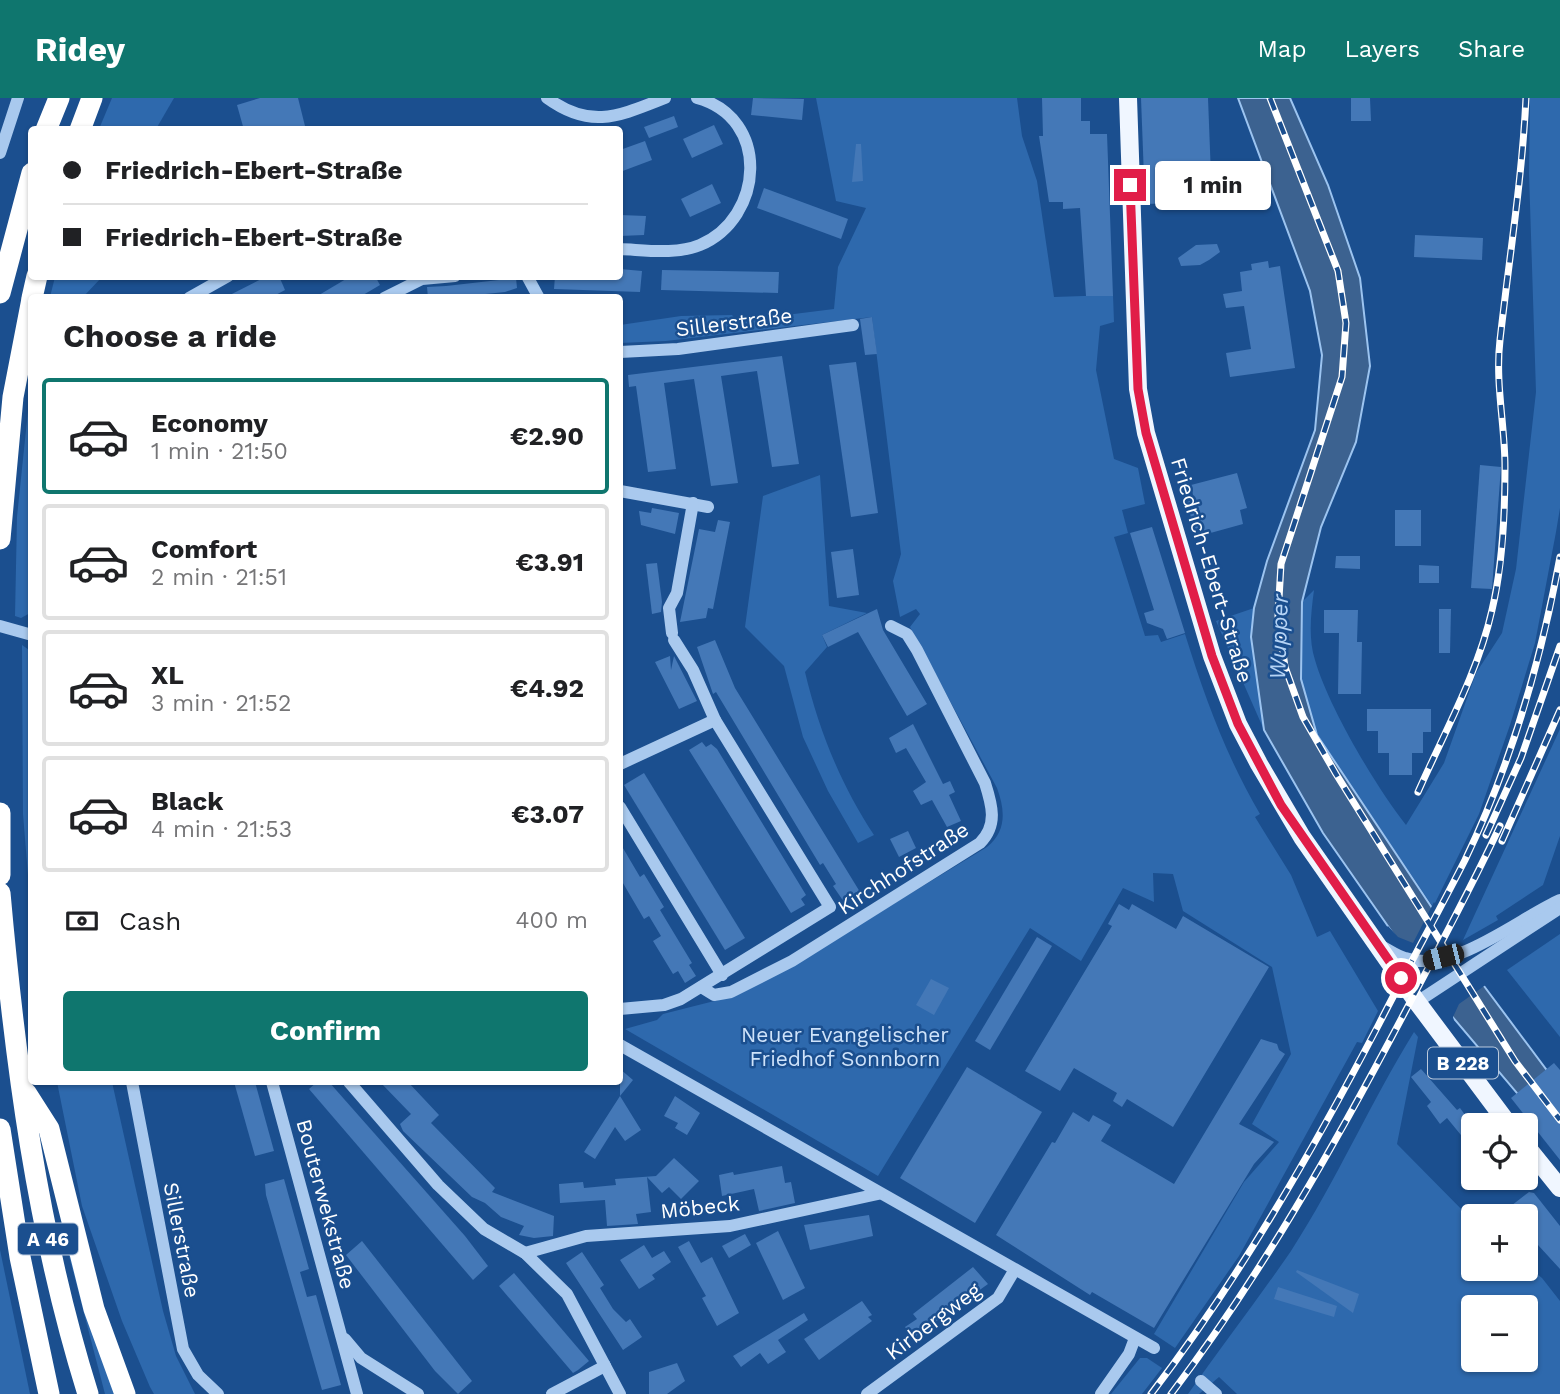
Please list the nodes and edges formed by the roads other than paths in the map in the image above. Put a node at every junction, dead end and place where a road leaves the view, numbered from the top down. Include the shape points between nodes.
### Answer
1 (18, 98) edge
2 (59, 98) edge
3 (92, 98) edge
4 (547, 98) edge
5 (666, 98) edge
6 (697, 98) edge
7 (1128, 98) edge
8 (48, 126) edge
9 (82, 126) edge
10 (0, 153) edge
11 (28, 188) edge
12 (623, 249) edge
13 (221, 280) edge
14 (420, 280) edge
15 (0, 293) edge
16 (196, 294) edge
17 (392, 294) edge
18 (28, 319) edge
19 (853, 325) dead end
20 (623, 352) edge
21 (623, 491) edge
22 (693, 503) junction
23 (708, 507) dead end
24 (0, 539) edge
25 (0, 626) edge
26 (891, 626) dead end
27 (26, 633) edge
28 (715, 720) junction
29 (623, 763) edge
30 (623, 812) edge
31 (0, 813) edge
32 (0, 875) edge
33 (0, 893) edge
34 (1560, 900) edge
35 (1560, 908) edge
36 (1377, 944) junction
37 (722, 975) junction
38 (701, 987) junction
39 (1423, 998) junction
40 (623, 1009) edge
41 (623, 1047) edge
42 (20, 1082) junction
43 (133, 1085) edge
44 (273, 1085) edge
45 (352, 1085) edge
46 (1501, 1113) edge
47 (0, 1129) edge
48 (1538, 1161) edge
49 (1560, 1188) edge
50 (878, 1194) junction
51 (525, 1253) junction
52 (1014, 1271) junction
53 (90, 1285) junction
54 (342, 1336) junction
55 (1135, 1338) junction
56 (1154, 1348) dead end
57 (606, 1366) junction
58 (1201, 1381) dead end
59 (49, 1394) edge
60 (88, 1394) edge
61 (125, 1394) edge
62 (140, 1394) edge
63 (218, 1394) edge
64 (357, 1394) edge
65 (418, 1394) edge
66 (552, 1394) edge
67 (620, 1394) edge
68 (867, 1394) edge
69 (1101, 1394) edge
70 (1216, 1394) edge

1 - 10 street
2 - 8 highway
3 - 9 highway
4 - 5 street via 561,108 596,119
6 - 12 street via 733,116 743,131 751,166 745,195 733,218 698,246 668,251
7 - 36 main road, Friedrich-Ebert-Straße / B 228 via 1138,389 1165,498 1212,656 1238,724 1281,805
11 - 15 highway
13 - 16 street
14 - 17 street
18 - 24 highway via 13,397
19 - 20 street, Sillerstraße via 678,349
21 - 22 street
22 - 23 street
22 - 28 street via 677,593 669,608 673,637
25 - 27 street
26 - 38 street, Kirchhofstraße via 907,634 917,650 985,783 991,828 980,843 792,961 731,992 715,995
28 - 29 street
28 - 37 street via 831,907
30 - 37 street
31 - 32 highway
33 - 42 highway, A 46
34 - 36 street via 1460,953 1427,961 1406,959
35 - 39 street
36 - 39 main road, Friedrich-Ebert-Straße / B 228
37 - 38 street
38 - 40 street via 664,1005
39 - 46 main road, B 228
41 - 50 street
42 - 53 highway via 49,1129
42 - 60 highway, A 46 via 47,1232
43 - 63 street, Sillerstraße via 183,1349 198,1375
44 - 54 street, Bouterwekstraße
45 - 51 street via 438,1185 484,1229
47 - 59 highway, A 46 via 20,1257
48 - 49 main road
50 - 51 street, Möbeck via 730,1226 586,1236
50 - 52 street
51 - 57 street via 567,1294
52 - 55 street
52 - 68 street, Kirbergweg via 998,1298
53 - 61 highway
53 - 62 highway
54 - 64 street, Bouterwekstraße
54 - 65 street, Bouterwekstraße via 361,1358
55 - 56 street
55 - 69 street
57 - 66 street
57 - 67 street
58 - 70 street

